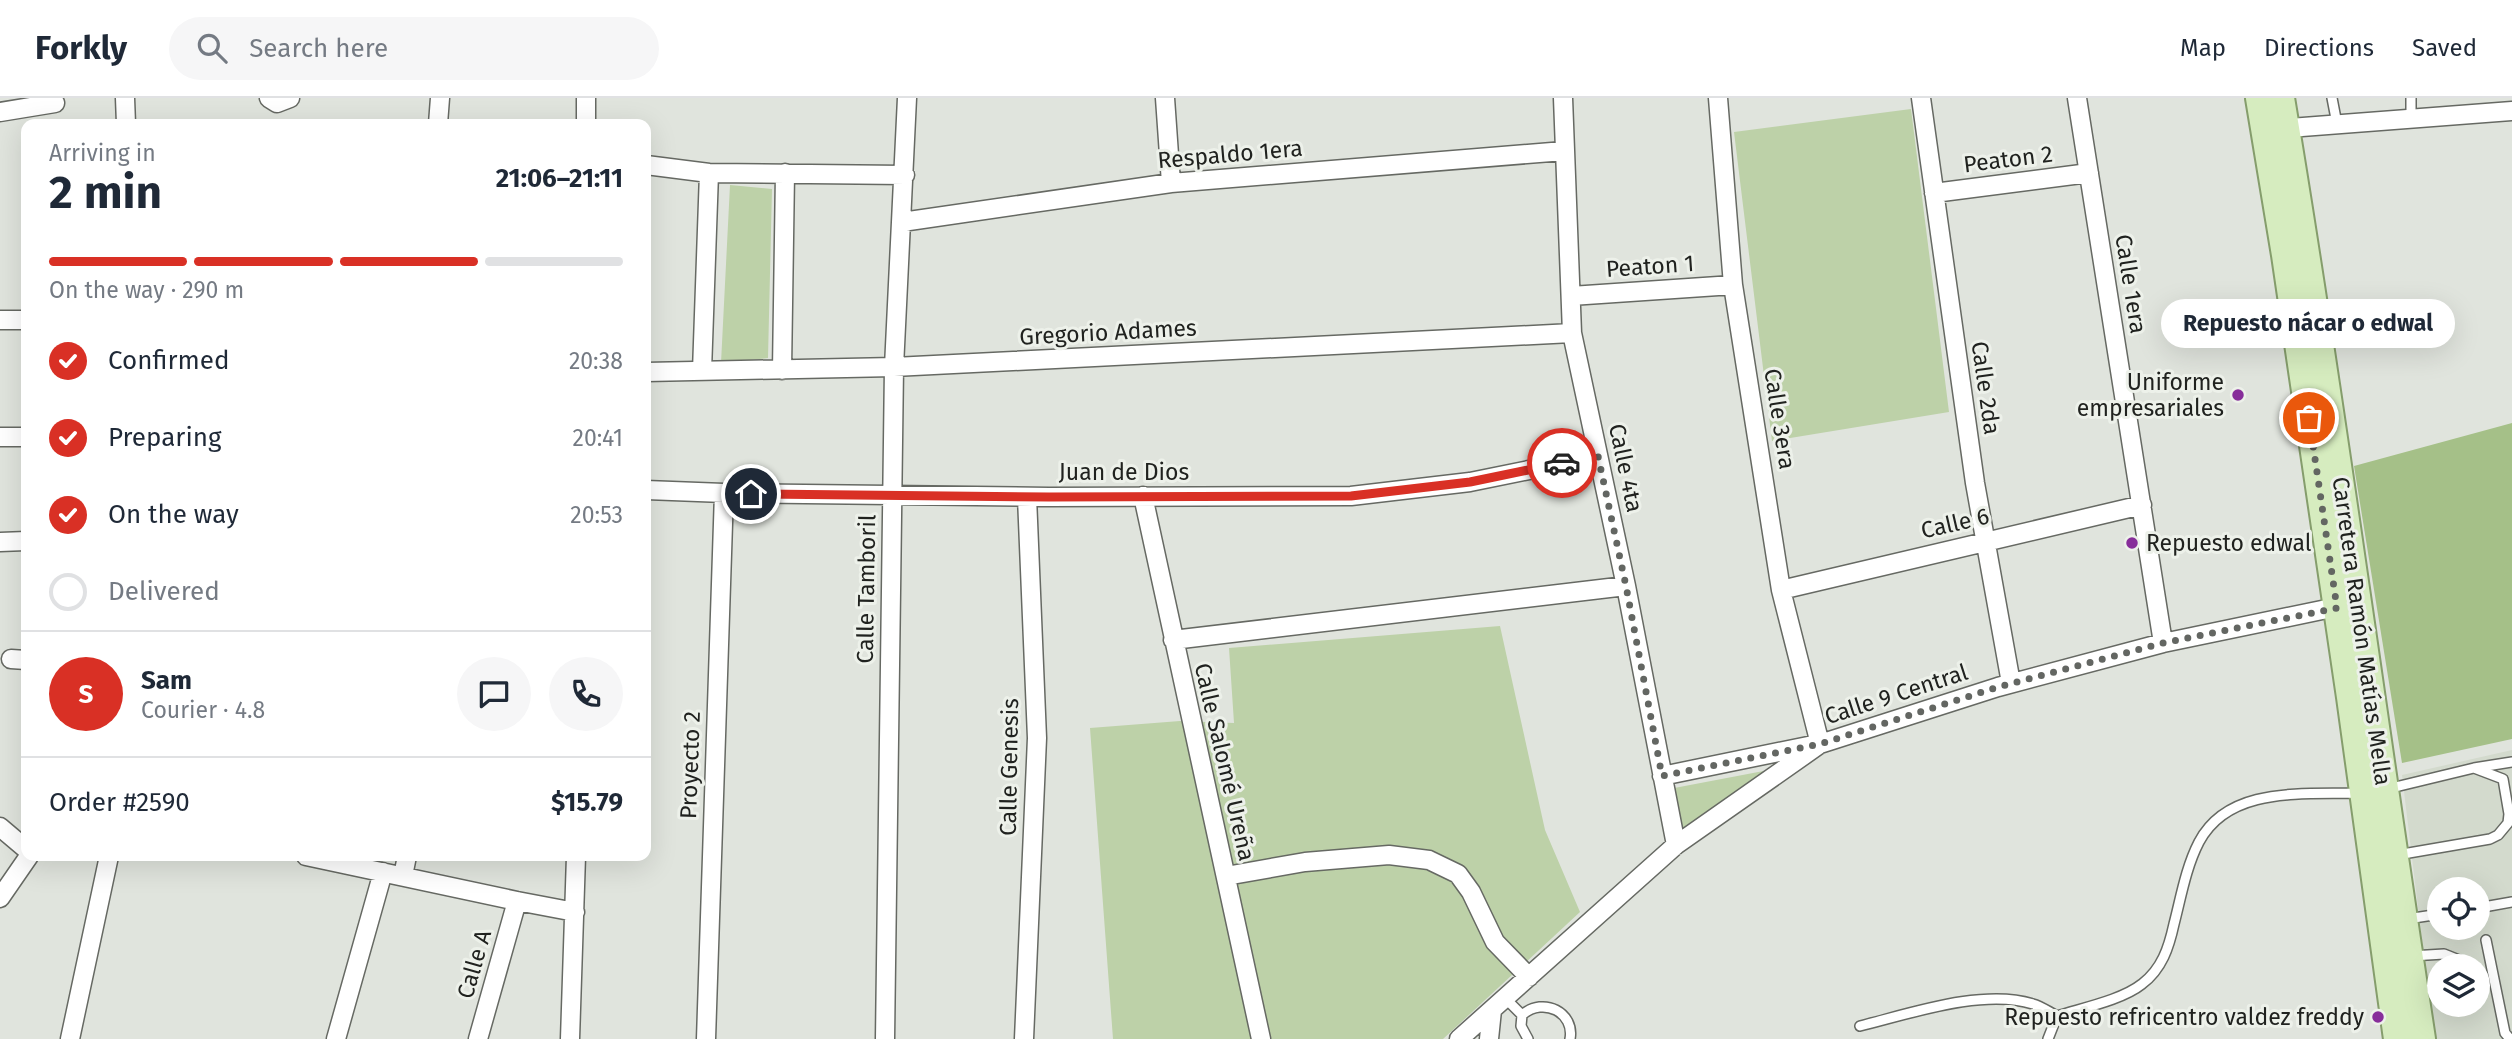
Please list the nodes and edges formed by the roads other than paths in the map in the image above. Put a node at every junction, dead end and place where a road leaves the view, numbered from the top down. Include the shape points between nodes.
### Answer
1 (125, 98) edge
2 (290, 98) edge
3 (440, 98) edge
4 (586, 98) edge
5 (907, 98) edge
6 (1165, 98) edge
7 (1563, 98) edge
8 (1718, 98) edge
9 (1921, 98) edge
10 (2077, 98) edge
11 (2259, 98) edge
12 (2281, 98) edge
13 (2332, 98) edge
14 (2411, 98) edge
15 (270, 100) edge
16 (55, 103) dead end
17 (2512, 111) edge
18 (0, 112) edge
19 (2411, 118) junction
20 (126, 119) edge
21 (438, 119) edge
22 (586, 119) edge
23 (2337, 124) junction
24 (2275, 129) junction
25 (1564, 151) junction
26 (651, 166) edge
27 (709, 173) junction
28 (785, 173) junction
29 (2089, 173) junction
30 (905, 175) junction
31 (1171, 183) junction
32 (1934, 193) junction
33 (902, 222) junction
34 (1733, 285) junction
35 (1571, 296) junction
36 (0, 320) edge
37 (21, 320) edge
38 (1572, 333) junction
39 (894, 367) junction
40 (782, 370) junction
41 (702, 371) junction
42 (651, 372) edge
43 (0, 437) edge
44 (21, 437) edge
45 (1598, 456) junction
46 (651, 490) edge
47 (724, 493) junction
48 (891, 495) junction
49 (1027, 496) junction
50 (1143, 496) junction
51 (2142, 505) junction
52 (21, 541) edge
53 (1986, 541) junction
54 (0, 542) edge
55 (1626, 586) junction
56 (1781, 590) junction
57 (2348, 605) junction
58 (1172, 640) junction
59 (2163, 643) junction
60 (2011, 683) junction
61 (1820, 744) junction
62 (2512, 762) edge
63 (2474, 768) junction
64 (1662, 776) junction
65 (2507, 778) edge
66 (2374, 791) junction
67 (0, 828) edge
68 (21, 845) edge
69 (1676, 845) junction
70 (2394, 856) junction
71 (26, 861) edge
72 (108, 861) edge
73 (340, 861) edge
74 (406, 861) edge
75 (576, 861) edge
76 (383, 872) junction
77 (403, 876) junction
78 (1226, 876) junction
79 (0, 898) edge
80 (517, 901) junction
81 (2512, 902) edge
82 (2490, 906) edge
83 (575, 912) junction
84 (2427, 916) edge
85 (2403, 920) junction
86 (2486, 940) dead end
87 (2427, 955) edge
88 (2409, 956) junction
89 (2490, 975) edge
90 (1529, 976) junction
91 (2493, 977) junction
92 (1498, 1004) junction
93 (1522, 1015) junction
94 (2057, 1016) junction
95 (1860, 1026) dead end
96 (70, 1039) edge
97 (336, 1039) edge
98 (478, 1039) edge
99 (570, 1039) edge
100 (706, 1039) edge
101 (885, 1039) edge
102 (1024, 1039) edge
103 (1261, 1039) edge
104 (1459, 1039) edge
105 (1489, 1039) edge
106 (1528, 1039) edge
107 (1570, 1039) edge
108 (2048, 1039) edge
109 (2397, 1039) edge
110 (2422, 1039) edge
111 (2510, 1039) edge

1 - 20 street
2 - 15 street via 277,103
3 - 21 street
4 - 22 street
5 - 30 street, Calle Tamboril
6 - 31 street
7 - 25 street, Calle 4ta
8 - 34 street, Calle 3era
9 - 32 street, Calle 2da
10 - 29 street, Calle 1era
11 - 24 main road, Carretera Ramón Matías Mella
12 - 24 main road, Carretera Ramón Matías Mella
13 - 23 lane
14 - 19 lane
16 - 18 street
17 - 19 street
19 - 23 street
23 - 24 street
24 - 57 main road, Carretera Ramón Matías Mella
25 - 31 street, Respaldo 1era
25 - 35 street, Calle 4ta
26 - 27 street
27 - 28 street
27 - 41 street
28 - 30 street
28 - 40 street
29 - 32 street, Peaton 2
29 - 51 street, Calle 1era
30 - 33 street, Calle Tamboril
31 - 33 street, Respaldo 1era
32 - 53 street, Calle 2da
33 - 39 street, Calle Tamboril
34 - 35 street, Peaton 1
34 - 56 street, Calle 3era
35 - 38 street, Calle 4ta
36 - 37 street
38 - 39 street, Gregorio Adames
38 - 45 street, Calle 4ta
39 - 40 street, Gregorio Adames
39 - 48 street, Calle Tamboril
40 - 41 street, Gregorio Adames
41 - 42 street, Gregorio Adames
43 - 44 street
45 - 50 street, Juan de Dios via 1470,482 1351,496
45 - 55 street, Calle 4ta
46 - 47 street, Juan de Dios
47 - 48 street, Juan de Dios
47 - 100 street, Proyecto 2
48 - 49 street, Juan de Dios
48 - 101 street, Calle Tamboril
49 - 50 street, Juan de Dios
49 - 102 street, Calle Genesis via 1037,738
50 - 58 street, Calle Salomé Ureña
51 - 53 street, Calle 6
51 - 59 street, Calle 1era
52 - 54 street
53 - 56 street, Calle 6
53 - 60 street, Calle 2da
55 - 58 street
55 - 64 street, Calle 4ta
56 - 61 street, Calle 3era
57 - 59 street, Calle 9 Central
57 - 66 main road, Carretera Ramón Matías Mella
58 - 78 street, Calle Salomé Ureña
59 - 60 street, Calle 9 Central
60 - 61 street, Calle 9 Central
61 - 64 street
61 - 69 street, Calle 9 Central
62 - 63 lane
63 - 65 lane
63 - 66 lane
64 - 69 street, Calle 4ta
65 - 70 lane via 2508,823 2498,835
66 - 70 main road, Carretera Ramón Matías Mella
66 - 94 lane via 2277,795 2244,802 2218,816 2199,841 2159,967 2141,985
66 - 109 main road, Carretera Ramón Matías Mella
67 - 68 street
69 - 90 street, Calle 9 Central
70 - 85 main road, Carretera Ramón Matías Mella
71 - 79 street
72 - 96 street
73 - 76 street
74 - 77 street
75 - 83 street
76 - 77 street
76 - 97 street
77 - 80 street
78 - 90 street via 1306,862 1389,855 1429,860 1458,874 1496,942
78 - 103 street, Calle Salomé Ureña
80 - 83 street
80 - 98 street, Calle A
81 - 82 lane
83 - 99 street
84 - 85 lane
85 - 88 main road, Carretera Ramón Matías Mella
86 - 91 lane
87 - 88 lane
88 - 110 main road, Carretera Ramón Matías Mella
89 - 91 lane
90 - 92 street, Calle 9 Central
91 - 111 lane
92 - 93 lane
92 - 104 street, Calle 9 Central
92 - 105 street
93 - 106 lane via 1521,1026
93 - 107 lane via 1539,1005 1548,1006 1570,1025
94 - 95 lane via 2033,1004 2000,999 1957,1003
94 - 108 lane

